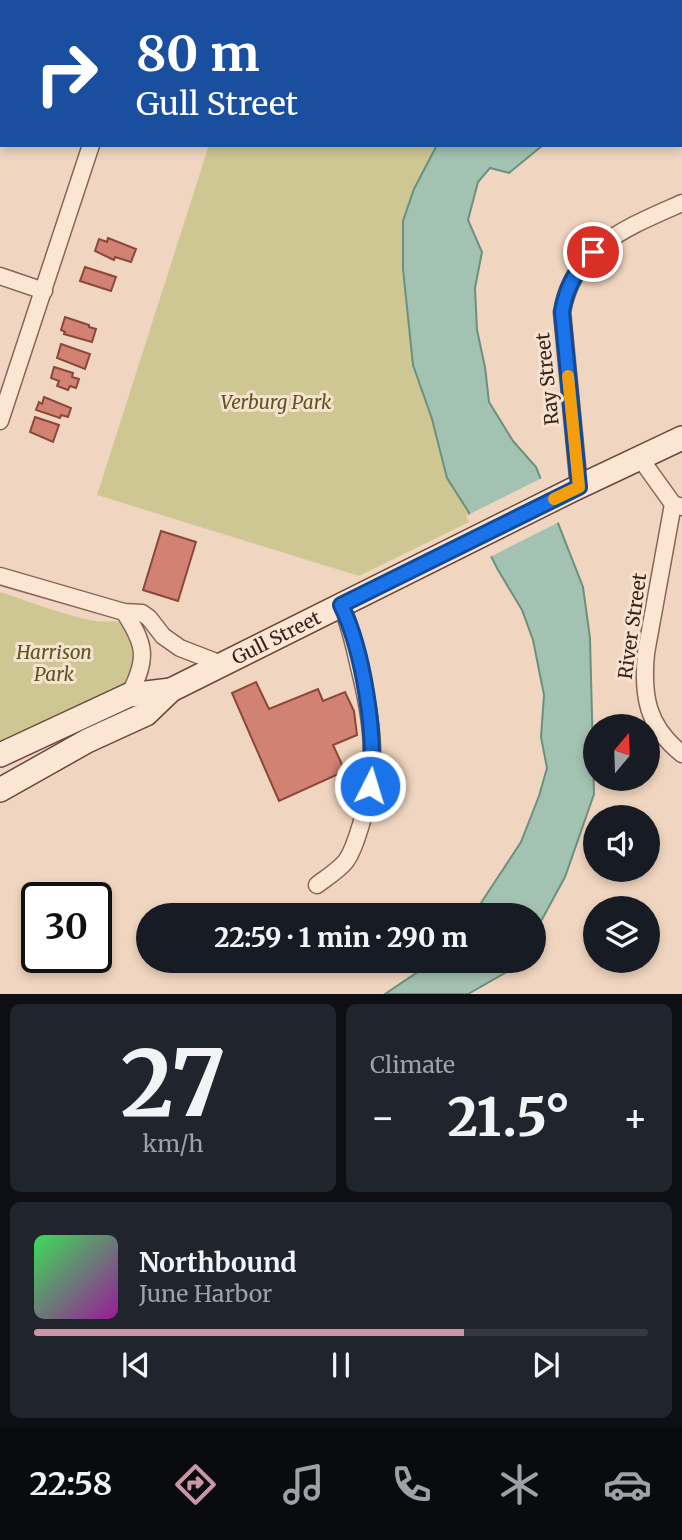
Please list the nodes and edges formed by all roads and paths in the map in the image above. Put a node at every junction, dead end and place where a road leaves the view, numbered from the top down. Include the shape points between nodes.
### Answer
1 (90, 147) edge
2 (682, 203) edge
3 (0, 276) edge
4 (44, 291) junction
5 (0, 421) edge
6 (682, 438) edge
7 (639, 458) junction
8 (576, 488) junction
9 (678, 505) edge
10 (0, 576) edge
11 (341, 605) junction
12 (124, 611) junction
13 (224, 665) junction
14 (171, 690) junction
15 (129, 695) junction
16 (678, 750) edge
17 (0, 755) edge
18 (0, 790) edge
19 (317, 885) dead end

1 - 4 street
2 - 8 street, Ray Street via 626,229 593,252 576,270 565,295 562,312
3 - 4 street
4 - 5 street
6 - 7 street, Gull Street
7 - 8 street, Gull Street
7 - 9 street
8 - 11 street, Gull Street
9 - 16 street, River Street via 643,678 654,723
10 - 12 street
11 - 13 street, Gull Street
11 - 19 street via 367,701 372,771 368,800 346,862
12 - 13 street via 142,613 180,648
12 - 15 street via 139,634 143,662
13 - 14 street, Gull Street
14 - 15 street, Gull Street
14 - 18 street, Gull Street via 146,714
15 - 17 street, Gull Street

